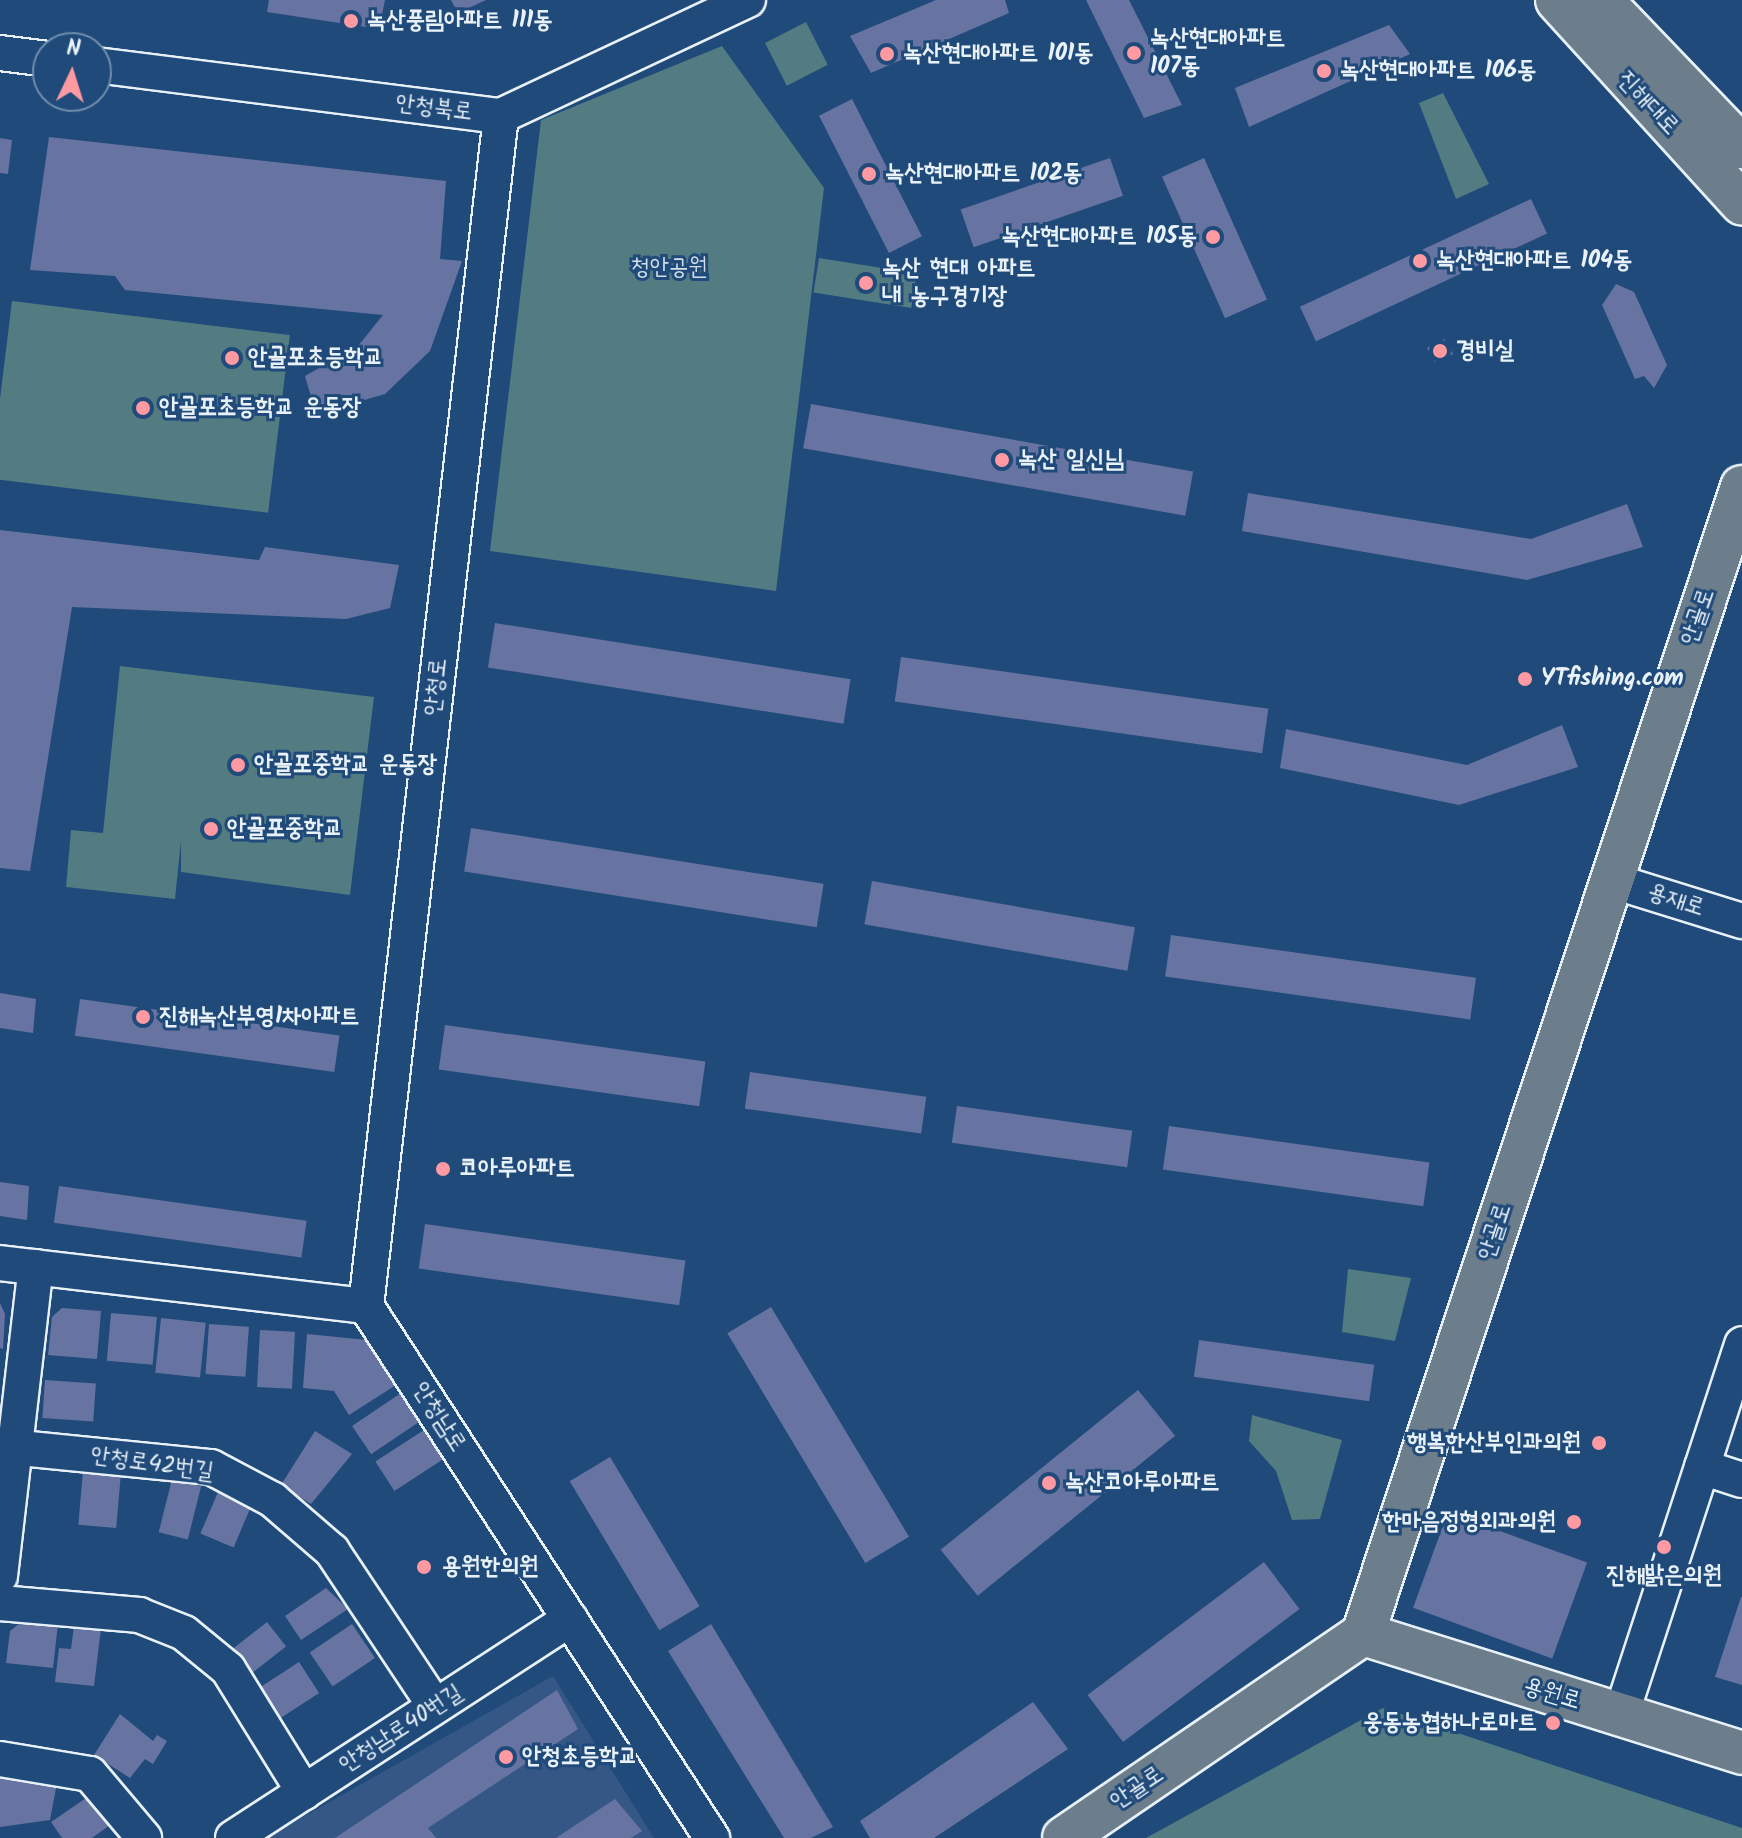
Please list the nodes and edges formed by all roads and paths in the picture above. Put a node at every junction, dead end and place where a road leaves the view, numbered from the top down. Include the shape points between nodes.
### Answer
1 (748, 0) edge
2 (1557, 0) edge
3 (1601, 0) edge
4 (0, 53) edge
5 (32, 57) edge
6 (112, 67) edge
7 (501, 116) junction
8 (1742, 147) edge
9 (1742, 203) edge
10 (1742, 487) edge
11 (1610, 880) junction
12 (1742, 921) edge
13 (0, 1263) edge
14 (36, 1267) junction
15 (366, 1306) junction
16 (1742, 1344) edge
17 (9, 1447) edge
18 (1702, 1467) junction
19 (1742, 1480) edge
20 (0, 1576) edge
21 (0, 1603) edge
22 (570, 1619) junction
23 (1363, 1634) junction
24 (435, 1706) junction
25 (1621, 1715) junction
26 (1742, 1753) edge
27 (0, 1759) edge
28 (304, 1792) junction
29 (144, 1838) edge
30 (233, 1838) edge
31 (712, 1838) edge
32 (1064, 1838) edge

1 - 7 street, 안청북로
2 - 9 main road, 진해대로
3 - 8 main road, 진해대로
4 - 5 street
6 - 7 street, 안청북로
7 - 15 street, 안청로
10 - 11 main road, 안골로
11 - 12 street, 용재로
11 - 23 main road, 안골로
13 - 14 street
14 - 15 street
14 - 17 street
15 - 22 street, 안청남로
16 - 18 street
17 - 20 street
17 - 24 street, 안청로42번길 via 211,1467 273,1500 332,1551
18 - 19 street
18 - 25 street
21 - 28 street via 139,1615 184,1633 228,1669
22 - 24 street, 안청남로40번길
22 - 31 street, 안청남로
23 - 25 main road, 용원로
23 - 32 main road, 안골로
24 - 28 street, 안청남로40번길
25 - 26 main road, 용원로
27 - 29 street via 90,1774
28 - 30 street, 안청남로40번길

